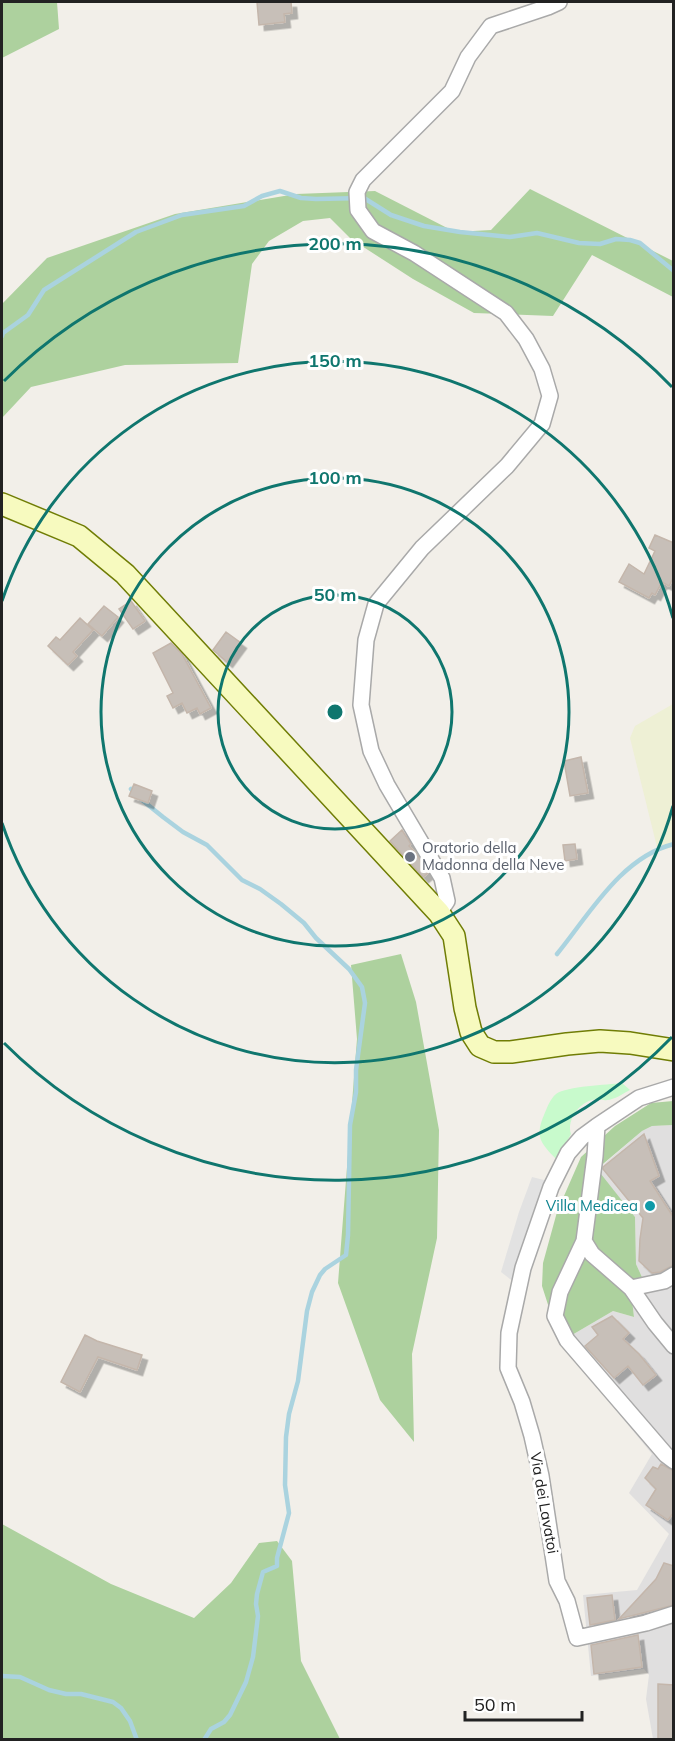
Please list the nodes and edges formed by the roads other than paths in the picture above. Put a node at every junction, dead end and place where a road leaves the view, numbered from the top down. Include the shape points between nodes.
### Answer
1 (559, 2) edge
2 (2, 504) edge
3 (439, 913) junction
4 (674, 1050) edge
5 (674, 1087) edge
6 (597, 1126) junction
7 (584, 1241) junction
8 (674, 1275) edge
9 (631, 1288) junction
10 (674, 1346) edge
11 (674, 1461) edge
12 (674, 1614) edge

1 - 3 street via 490,26 468,57 452,91 363,180 357,192 358,210 373,231 506,313 542,369 550,396 542,424 507,466 422,548 376,604 366,640 361,705 370,751 442,878 447,902
2 - 3 street via 78,536 125,574
3 - 4 street via 454,936 465,1008 471,1032 480,1046 494,1052 511,1052 600,1041
5 - 6 street via 639,1098
6 - 7 street
6 - 12 street, Via dei Lavatoi via 568,1153 551,1187 523,1268 509,1333 508,1368 532,1436 542,1476 557,1581 577,1638
7 - 9 street via 592,1254
7 - 11 street via 560,1292 555,1316 567,1340
8 - 9 street
9 - 10 street

